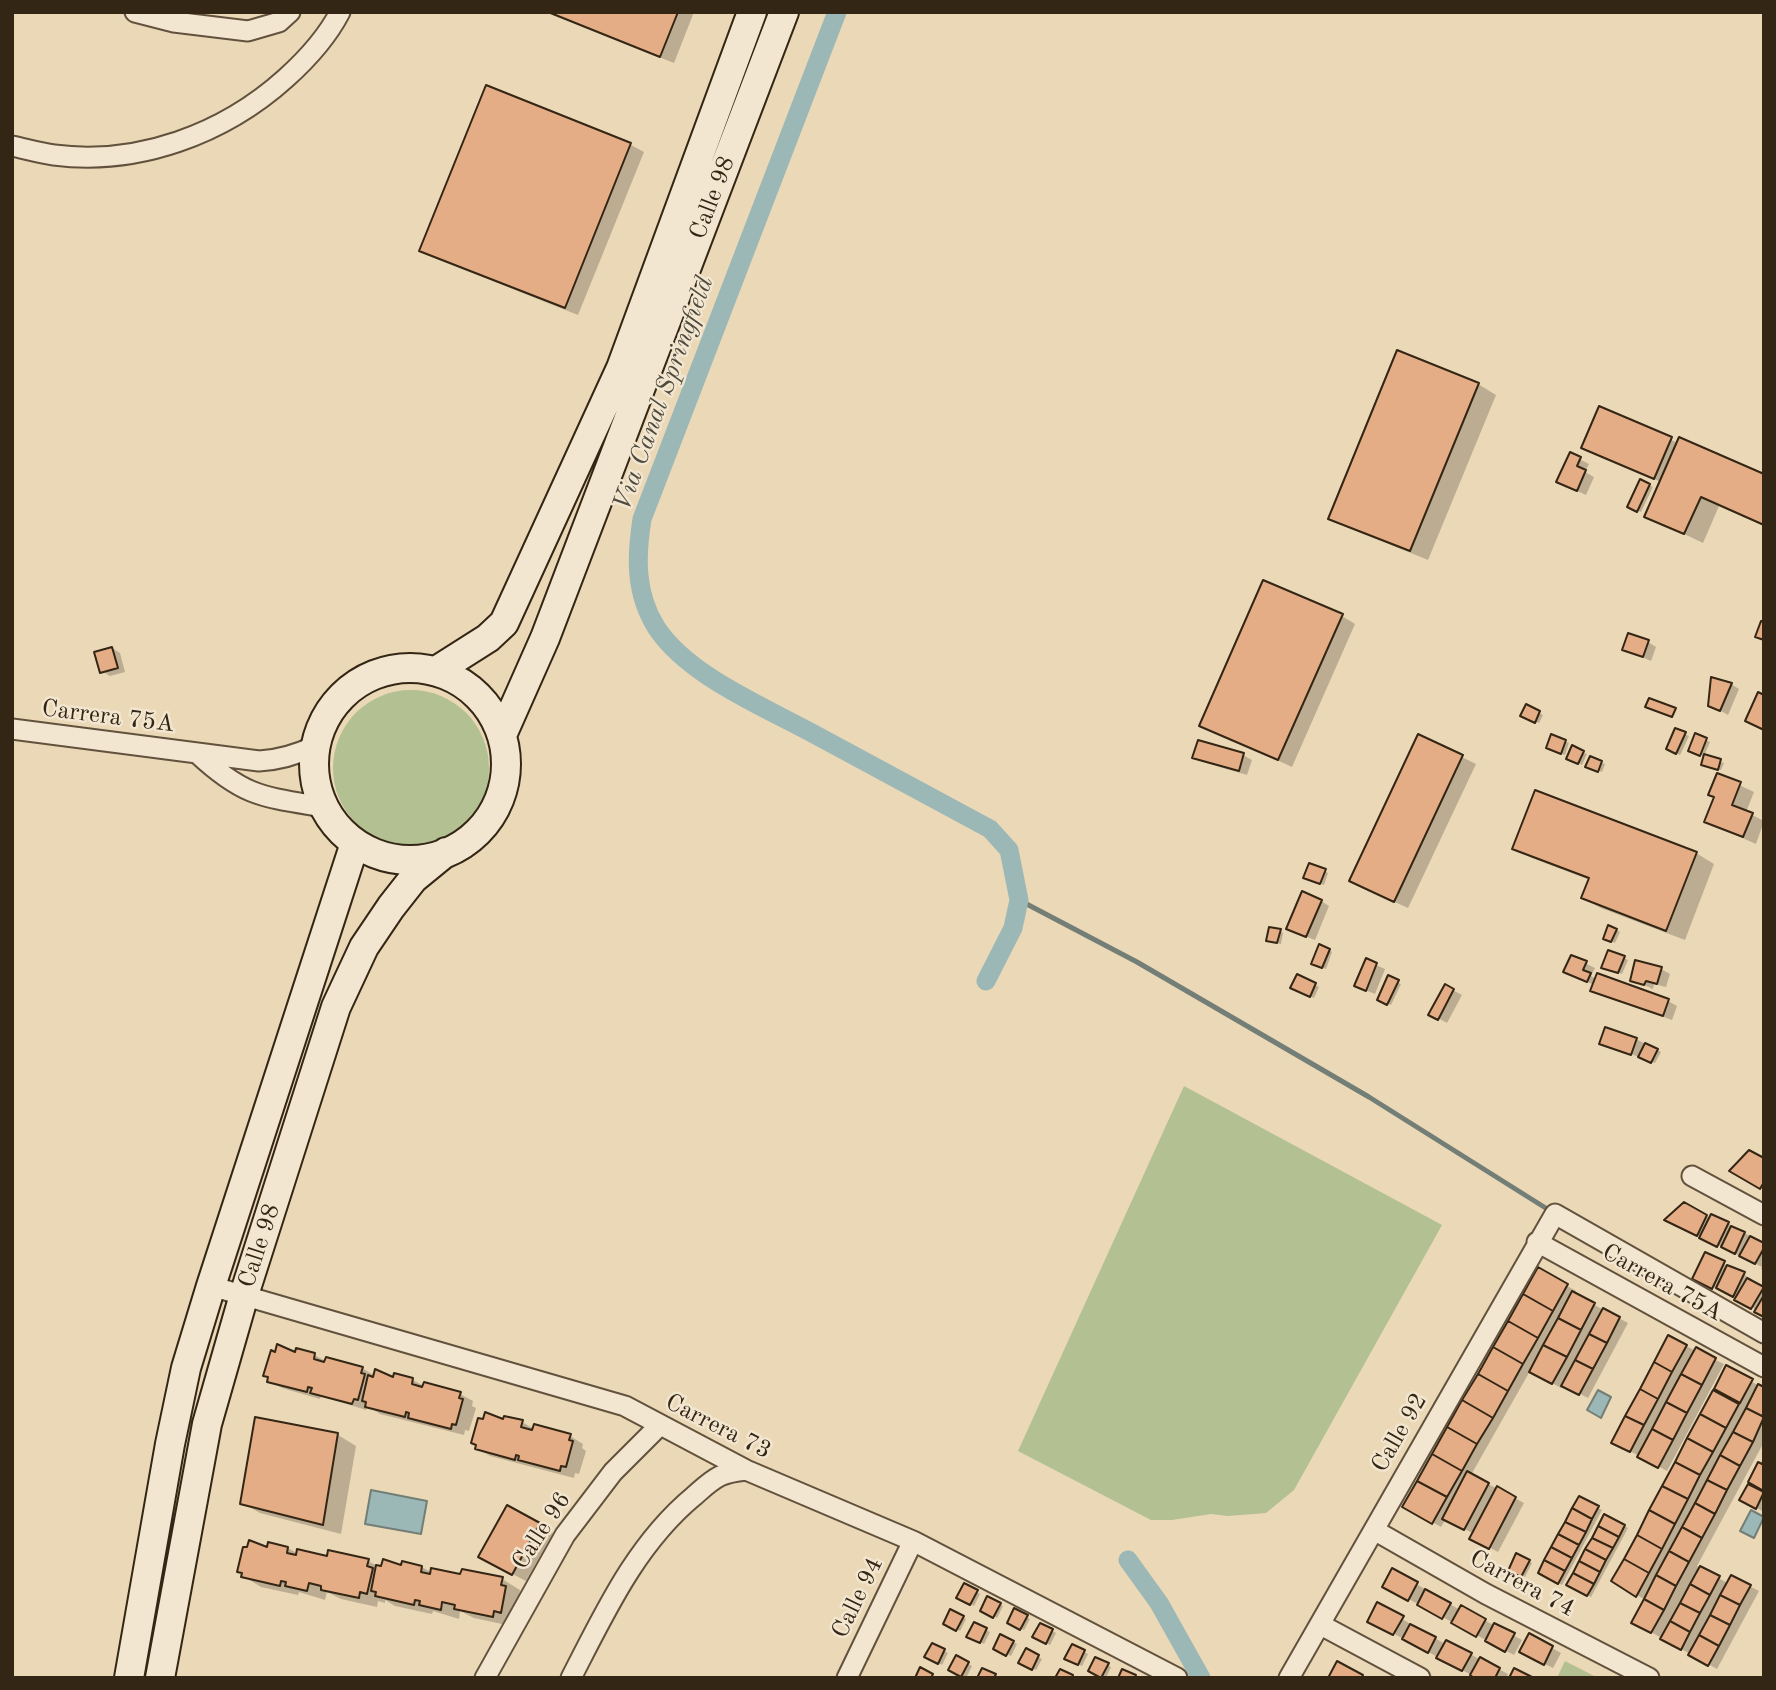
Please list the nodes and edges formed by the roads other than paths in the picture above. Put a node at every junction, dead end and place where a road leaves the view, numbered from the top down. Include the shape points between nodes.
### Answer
1 (135, 12) edge
2 (290, 12) edge
3 (340, 12) edge
4 (752, 12) edge
5 (783, 12) edge
6 (12, 146) edge
7 (436, 671) junction
8 (12, 729) edge
9 (502, 735) junction
10 (315, 746) junction
11 (197, 753) junction
12 (324, 807) junction
13 (355, 843) junction
14 (446, 852) junction
15 (1692, 1176) dead end
16 (1555, 1214) joint
17 (1764, 1215) edge
18 (1537, 1242) junction
19 (211, 1286) junction
20 (244, 1295) junction
21 (1764, 1333) edge
22 (1764, 1367) edge
23 (660, 1425) junction
24 (746, 1470) junction
25 (1374, 1530) junction
26 (913, 1541) junction
27 (1321, 1625) junction
28 (129, 1678) edge
29 (160, 1678) edge
30 (485, 1678) edge
31 (571, 1678) edge
32 (848, 1678) edge
33 (1177, 1678) edge
34 (1289, 1678) edge
35 (1420, 1678) edge
36 (1649, 1678) edge

1 - 2 street via 248,31 279,22
3 - 6 street via 304,61 264,98 216,127 165,146 110,156 55,155
4 - 7 street, Calle 98 via 621,368 504,624
5 - 9 street, Calle 98 via 545,638
7 - 9 street via 477,695
7 - 10 street via 396,669 359,682 331,709
8 - 11 street, Carrera 75A
9 - 14 street via 506,766 496,804 473,836
10 - 11 street, Carrera 75A via 276,760
10 - 12 street via 314,777
11 - 12 street, Carrera 75A via 220,774 251,792
12 - 13 street
13 - 14 street via 399,859
13 - 19 street, Calle 98
14 - 20 street, Calle 98 via 413,879 391,907 364,947 336,1007
15 - 17 street
16 - 18 street, Calle 92
16 - 21 street, Carrera 75A
18 - 22 street, Carrera 75A
18 - 25 street, Calle 92
19 - 20 street, Carrera 73
19 - 28 street, Calle 98 via 186,1368 170,1444
20 - 23 street, Carrera 73 via 625,1406
20 - 29 street, Calle 98 via 207,1424
23 - 24 street, Carrera 73
23 - 30 street, Calle 96 via 613,1472 565,1535
24 - 26 street, Carrera 73
24 - 31 street via 718,1476 661,1528 634,1561
25 - 27 street, Calle 92
25 - 36 street, Carrera 74
26 - 32 street, Calle 94
26 - 33 street, Carrera 73
27 - 34 street, Calle 92
27 - 35 street

